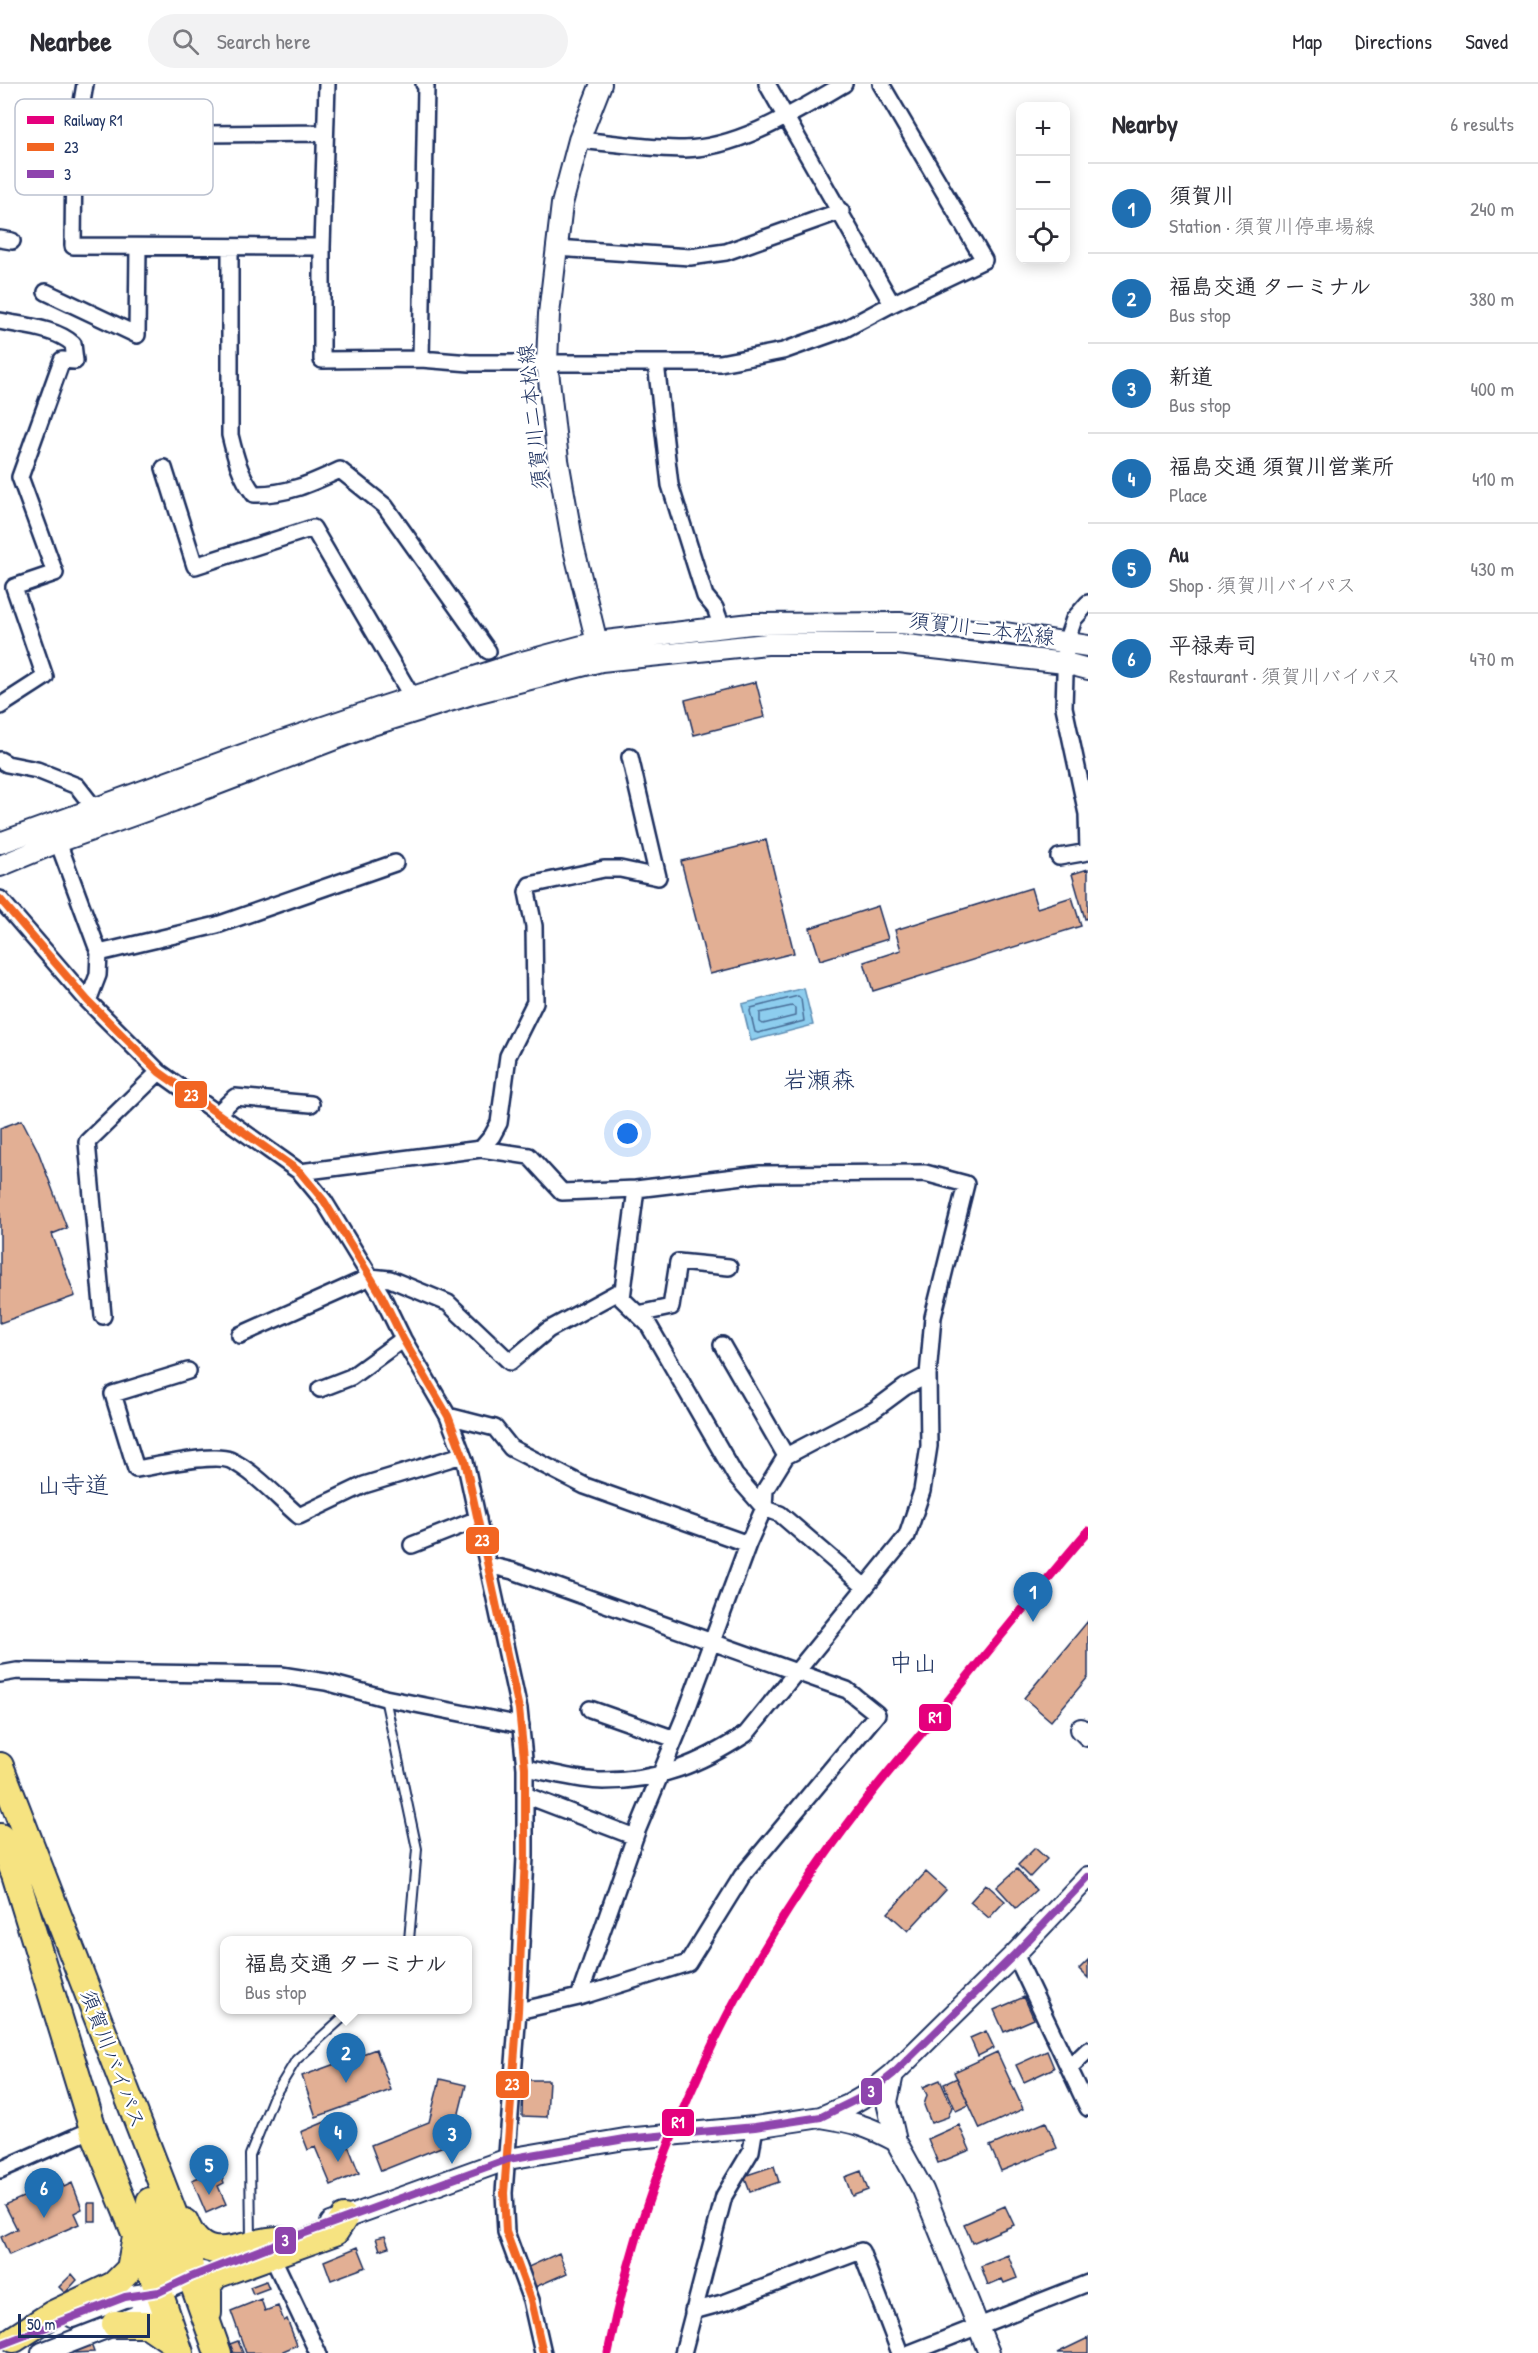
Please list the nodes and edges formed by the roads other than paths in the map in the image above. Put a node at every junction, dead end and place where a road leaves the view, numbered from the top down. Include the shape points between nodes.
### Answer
1 (85, 84) edge
2 (327, 84) edge
3 (424, 84) edge
4 (601, 84) edge
5 (767, 84) edge
6 (844, 84) edge
7 (881, 84) edge
8 (83, 99) edge
9 (784, 118) junction
10 (325, 133) junction
11 (213, 134) edge
12 (579, 140) junction
13 (74, 195) edge
14 (841, 211) junction
15 (138, 247) junction
16 (230, 248) junction
17 (322, 248) junction
18 (556, 248) junction
19 (46, 292) dead end
20 (892, 304) junction
21 (0, 321) edge
22 (421, 359) junction
23 (547, 362) junction
24 (656, 363) junction
25 (164, 468) dead end
26 (1088, 603) edge
27 (722, 627) junction
28 (1066, 642) junction
29 (1088, 646) edge
30 (488, 651) dead end
31 (599, 651) junction
32 (1065, 663) junction
33 (1088, 669) edge
34 (412, 697) junction
35 (0, 706) edge
36 (630, 757) dead end
37 (0, 760) edge
38 (95, 809) junction
39 (58, 842) junction
40 (0, 843) edge
41 (1059, 857) dead end
42 (396, 863) dead end
43 (0, 866) edge
44 (0, 899) edge
45 (99, 953) junction
46 (88, 1001) junction
47 (159, 1072) junction
48 (311, 1104) dead end
49 (217, 1114) junction
50 (481, 1149) junction
51 (300, 1172) junction
52 (636, 1189) junction
53 (729, 1267) dead end
54 (370, 1277) junction
55 (622, 1298) junction
56 (638, 1314) junction
57 (103, 1316) dead end
58 (240, 1335) dead end
59 (404, 1339) junction
60 (722, 1345) dead end
61 (188, 1371) dead end
62 (928, 1375) junction
63 (320, 1389) dead end
64 (448, 1416) junction
65 (462, 1455) junction
66 (786, 1456) junction
67 (764, 1508) junction
68 (478, 1519) junction
69 (748, 1544) junction
70 (411, 1545) dead end
71 (488, 1565) junction
72 (866, 1587) junction
73 (712, 1643) junction
74 (797, 1672) junction
75 (0, 1674) edge
76 (385, 1698) junction
77 (590, 1709) dead end
78 (521, 1725) junction
79 (675, 1739) junction
80 (0, 1766) edge
81 (525, 1768) junction
82 (660, 1775) junction
83 (525, 1795) junction
84 (0, 1836) edge
85 (635, 1837) junction
86 (1088, 1877) edge
87 (409, 1936) edge
88 (1015, 1954) junction
89 (579, 1997) junction
90 (518, 2011) junction
91 (347, 2014) edge
92 (1088, 2049) edge
93 (1070, 2068) junction
94 (893, 2074) junction
95 (130, 2103) junction
96 (1088, 2108) edge
97 (821, 2117) junction
98 (755, 2127) junction
99 (93, 2129) junction
100 (141, 2130) junction
101 (896, 2142) junction
102 (508, 2159) junction
103 (0, 2170) edge
104 (344, 2218) joint
105 (136, 2237) junction
106 (269, 2247) junction
107 (191, 2277) junction
108 (1088, 2283) edge
109 (159, 2292) junction
110 (693, 2311) junction
111 (115, 2324) junction
112 (209, 2328) junction
113 (979, 2328) junction
114 (7, 2342) edge
115 (178, 2349) edge
116 (54, 2351) edge
117 (201, 2353) edge
118 (218, 2353) edge
119 (318, 2353) edge
120 (543, 2353) edge
121 (683, 2353) edge
122 (900, 2353) edge
123 (910, 2353) edge
124 (989, 2353) edge

1 - 8 street
2 - 10 street
3 - 22 street
4 - 12 street, 須賀川二本松線
5 - 9 street
6 - 9 street
7 - 20 street via 984,260
9 - 12 street via 721,144 685,149
9 - 14 street
10 - 11 street
10 - 17 street
12 - 18 street, 須賀川二本松線 via 562,204
13 - 15 street via 73,246
14 - 18 street via 726,252 690,257
14 - 20 street
15 - 16 street
15 - 19 street via 137,336
16 - 17 street
16 - 30 street via 230,435 245,483 254,494 270,495 301,488 340,470 385,506
17 - 22 street via 322,360
18 - 23 street, 須賀川二本松線
20 - 24 street via 846,329 783,351 720,363
21 - 35 street via 64,337 75,351 75,361 62,360 20,477 55,573 14,587 45,677
22 - 23 street
23 - 24 street
23 - 31 street, 須賀川二本松線 via 573,545
24 - 27 street via 670,485 705,596
25 - 34 street via 195,566 313,528
26 - 28 street via 1074,619
27 - 28 street, 須賀川二本松線 via 900,623
27 - 31 street, 須賀川二本松線
28 - 29 street, 須賀川二本松線
28 - 32 street
31 - 32 street, 須賀川二本松線 via 767,644 898,644
31 - 34 street via 515,664
31 - 39 street via 372,725
32 - 33 street, 須賀川二本松線
32 - 41 street via 1064,707 1087,814 1088,852
34 - 38 street
36 - 50 street via 658,877 604,869 530,885 526,892 534,926 535,1002 508,1056 499,1123
37 - 38 street via 77,786
38 - 40 street
39 - 43 street
39 - 45 street
42 - 45 street via 217,925
44 - 46 street
45 - 46 street via 98,975
46 - 47 street
47 - 49 street
47 - 57 street via 87,1142
48 - 49 street via 235,1096
49 - 51 street
50 - 51 street
50 - 52 street via 529,1156 562,1192
51 - 54 street via 324,1202
52 - 55 street
52 - 62 street via 760,1174 925,1173 966,1184 933,1317
53 - 56 street via 678,1262 671,1307
54 - 55 street via 390,1279 448,1304 510,1362 548,1330 616,1293
54 - 58 street
54 - 59 street
55 - 56 street
56 - 67 street via 648,1324 735,1476
59 - 63 street via 351,1377
59 - 64 street
60 - 66 street
61 - 65 street via 113,1394 136,1469 228,1459 299,1516 364,1485
62 - 66 street via 874,1410
62 - 72 street via 929,1446 922,1491 907,1536
64 - 65 street
64 - 69 street via 495,1428 511,1448 585,1486
65 - 68 street
66 - 67 street via 765,1490
67 - 69 street
67 - 72 street via 780,1514
68 - 70 street
68 - 71 street
69 - 73 street
71 - 73 street
71 - 78 street
72 - 74 street
73 - 74 street
73 - 79 street
74 - 82 street via 746,1734 692,1766
74 - 89 street via 847,1690 877,1714 742,1876 688,1963
75 - 76 street via 18,1671 281,1675
76 - 78 street
76 - 87 lane via 417,1849
77 - 79 street
78 - 81 street
79 - 82 street
80 - 95 highway, 須賀川バイパス
81 - 82 street via 601,1781
81 - 83 street
82 - 85 street
83 - 85 street
83 - 90 street
84 - 99 highway, 須賀川バイパス
85 - 89 street
86 - 88 street
88 - 93 street
88 - 94 street
89 - 90 street
90 - 102 street
91 - 106 lane via 296,2060 273,2098 250,2155
92 - 93 street
93 - 96 street
94 - 97 street via 868,2094
94 - 101 street via 887,2102
95 - 100 highway, 須賀川バイパス
95 - 109 highway via 127,2143 169,2252 168,2277
97 - 98 street
97 - 101 street via 870,2127
98 - 102 street via 625,2139
98 - 110 street via 751,2151 724,2196
99 - 103 street
99 - 105 highway, 須賀川バイパス
100 - 106 highway via 165,2170 190,2234 199,2244 225,2250
100 - 107 highway, 須賀川バイパス via 188,2251
101 - 113 street via 924,2190
102 - 104 street
102 - 120 street via 504,2193 506,2232 531,2300
104 - 106 highway via 335,2232
105 - 109 highway, 須賀川バイパス
105 - 114 highway via 130,2270 114,2285 53,2314
106 - 107 street
106 - 112 highway via 216,2275 208,2285
106 - 119 street
107 - 109 street
107 - 112 highway, 須賀川バイパス
107 - 117 highway via 181,2299
108 - 113 street
109 - 111 street via 137,2316
109 - 114 street via 125,2296
109 - 115 highway, 須賀川バイパス
110 - 121 street
110 - 122 street via 861,2251
111 - 115 highway via 147,2324
111 - 116 street
112 - 118 highway, 須賀川バイパス
113 - 123 street
113 - 124 street

